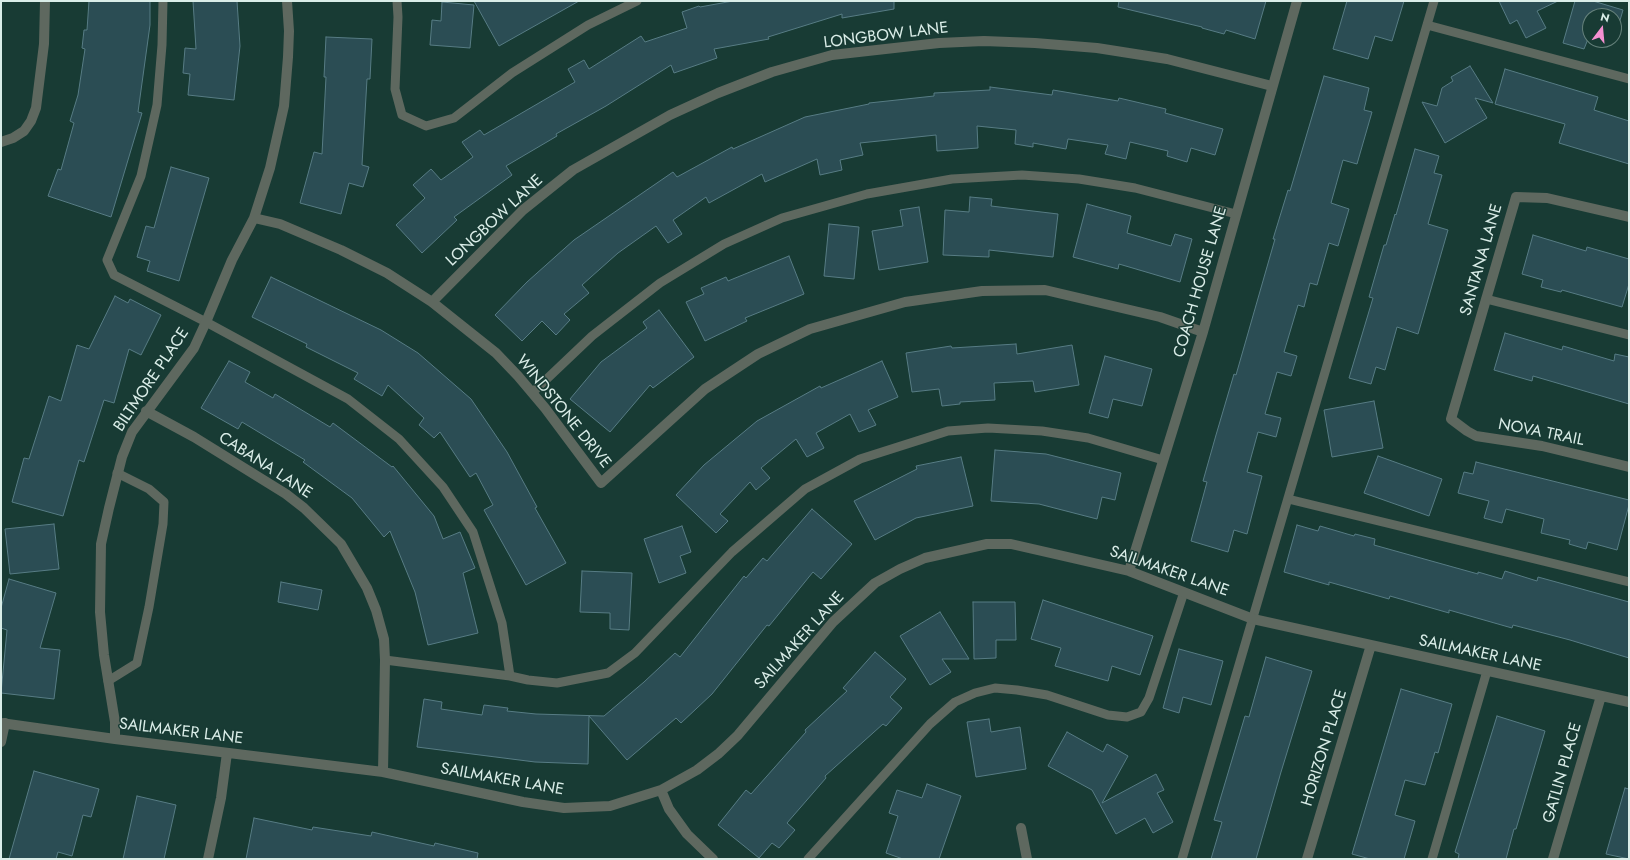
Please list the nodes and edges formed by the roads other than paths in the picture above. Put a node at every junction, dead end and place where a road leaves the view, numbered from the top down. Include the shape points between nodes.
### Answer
1 (45, 1) edge
2 (163, 1) edge
3 (287, 1) edge
4 (397, 1) edge
5 (637, 1) edge
6 (1297, 1) edge
7 (1434, 1) edge
8 (1427, 24) junction
9 (1629, 79) edge
10 (1272, 86) junction
11 (1, 142) edge
12 (1236, 214) junction
13 (1629, 217) edge
14 (254, 218) junction
15 (1486, 299) junction
16 (432, 302) junction
17 (206, 322) junction
18 (1203, 332) junction
19 (1629, 335) edge
20 (532, 393) junction
21 (146, 411) junction
22 (1451, 419) joint
23 (1164, 460) junction
24 (1629, 467) edge
25 (118, 473) junction
26 (1288, 499) junction
27 (1129, 571) junction
28 (1629, 582) edge
29 (1184, 592) junction
30 (1253, 619) junction
31 (1371, 645) junction
32 (385, 660) junction
33 (1487, 671) junction
34 (510, 676) junction
35 (108, 681) junction
36 (1601, 696) junction
37 (1629, 702) edge
38 (3, 723) edge
39 (116, 739) junction
40 (1, 742) edge
41 (227, 753) junction
42 (383, 772) junction
43 (661, 790) junction
44 (1021, 828) dead end
45 (208, 859) edge
46 (713, 859) edge
47 (808, 859) edge
48 (1027, 859) edge
49 (1182, 859) edge
50 (1307, 859) edge
51 (1432, 859) edge
52 (1554, 859) edge

1 - 11 street via 44,44 32,121 24,131
2 - 17 lane via 157,105 141,176 107,260 114,275
3 - 14 street, BILTMORE PLACE via 289,31 284,106 270,168
4 - 5 lane via 395,89 402,115 426,126 454,118 512,73 588,25
6 - 10 street, COACH HOUSE LANE
7 - 8 lane
8 - 9 lane
8 - 26 lane
10 - 12 street, COACH HOUSE LANE
10 - 16 street, LONGBOW LANE via 1167,59 1096,48 1035,43 939,43 832,55 772,72 718,93 670,115 573,170 523,210
12 - 18 street, COACH HOUSE LANE
12 - 20 lane via 1135,188 1078,179 1022,176 952,179 867,194 782,218 724,244 660,283 592,336
13 - 15 street, SANTANA LANE via 1547,198 1516,197
14 - 16 street, WINDSTONE DRIVE via 280,224 341,250 387,273
14 - 17 street, BILTMORE PLACE via 232,260
15 - 19 lane
15 - 22 street, SANTANA LANE
16 - 20 street, WINDSTONE DRIVE via 496,353
17 - 21 street, BILTMORE PLACE via 194,348
17 - 34 lane via 348,400 399,439 443,487 473,532 502,623
18 - 20 street, WINDSTONE DRIVE via 1160,317 1045,290 982,291 905,302 810,329 758,354 705,388 601,483
18 - 23 street, COACH HOUSE LANE
21 - 25 street, BILTMORE PLACE via 132,432
21 - 32 street, CABANA LANE via 286,494 342,544 367,588 376,610 384,639
22 - 24 street, NOVA TRAIL via 1476,436 1542,446
23 - 27 street, COACH HOUSE LANE
23 - 34 lane via 1088,438 1042,431 988,428 948,431 860,459 805,489 732,552 635,653 608,673 557,683
25 - 35 street, BILTMORE PLACE via 101,544 100,612
25 - 35 lane via 149,489 164,502 164,524 137,663
26 - 28 lane
26 - 30 lane
27 - 29 street, SAILMAKER LANE
27 - 43 street, SAILMAKER LANE via 1011,544 987,544 925,558 900,569 875,583 833,622 738,735 722,750 698,770
29 - 30 street, SAILMAKER LANE
29 - 47 lane via 1149,698 1141,712 1127,717 1108,715 1047,695 995,688 955,702 930,724
30 - 31 street, SAILMAKER LANE
30 - 49 lane
31 - 33 street, SAILMAKER LANE
31 - 50 street, HORIZON PLACE
32 - 34 lane
32 - 42 street, CABANA LANE
33 - 36 street, SAILMAKER LANE
33 - 51 lane
35 - 39 street, BILTMORE PLACE
36 - 37 street, SAILMAKER LANE
36 - 52 street, GATLIN PLACE
38 - 39 street, SAILMAKER LANE
38 - 40 street
39 - 41 street, SAILMAKER LANE
41 - 42 street, SAILMAKER LANE
41 - 45 street via 221,798
42 - 43 street, SAILMAKER LANE via 523,802 564,808 610,806
43 - 46 street via 669,809 687,834
44 - 48 street

